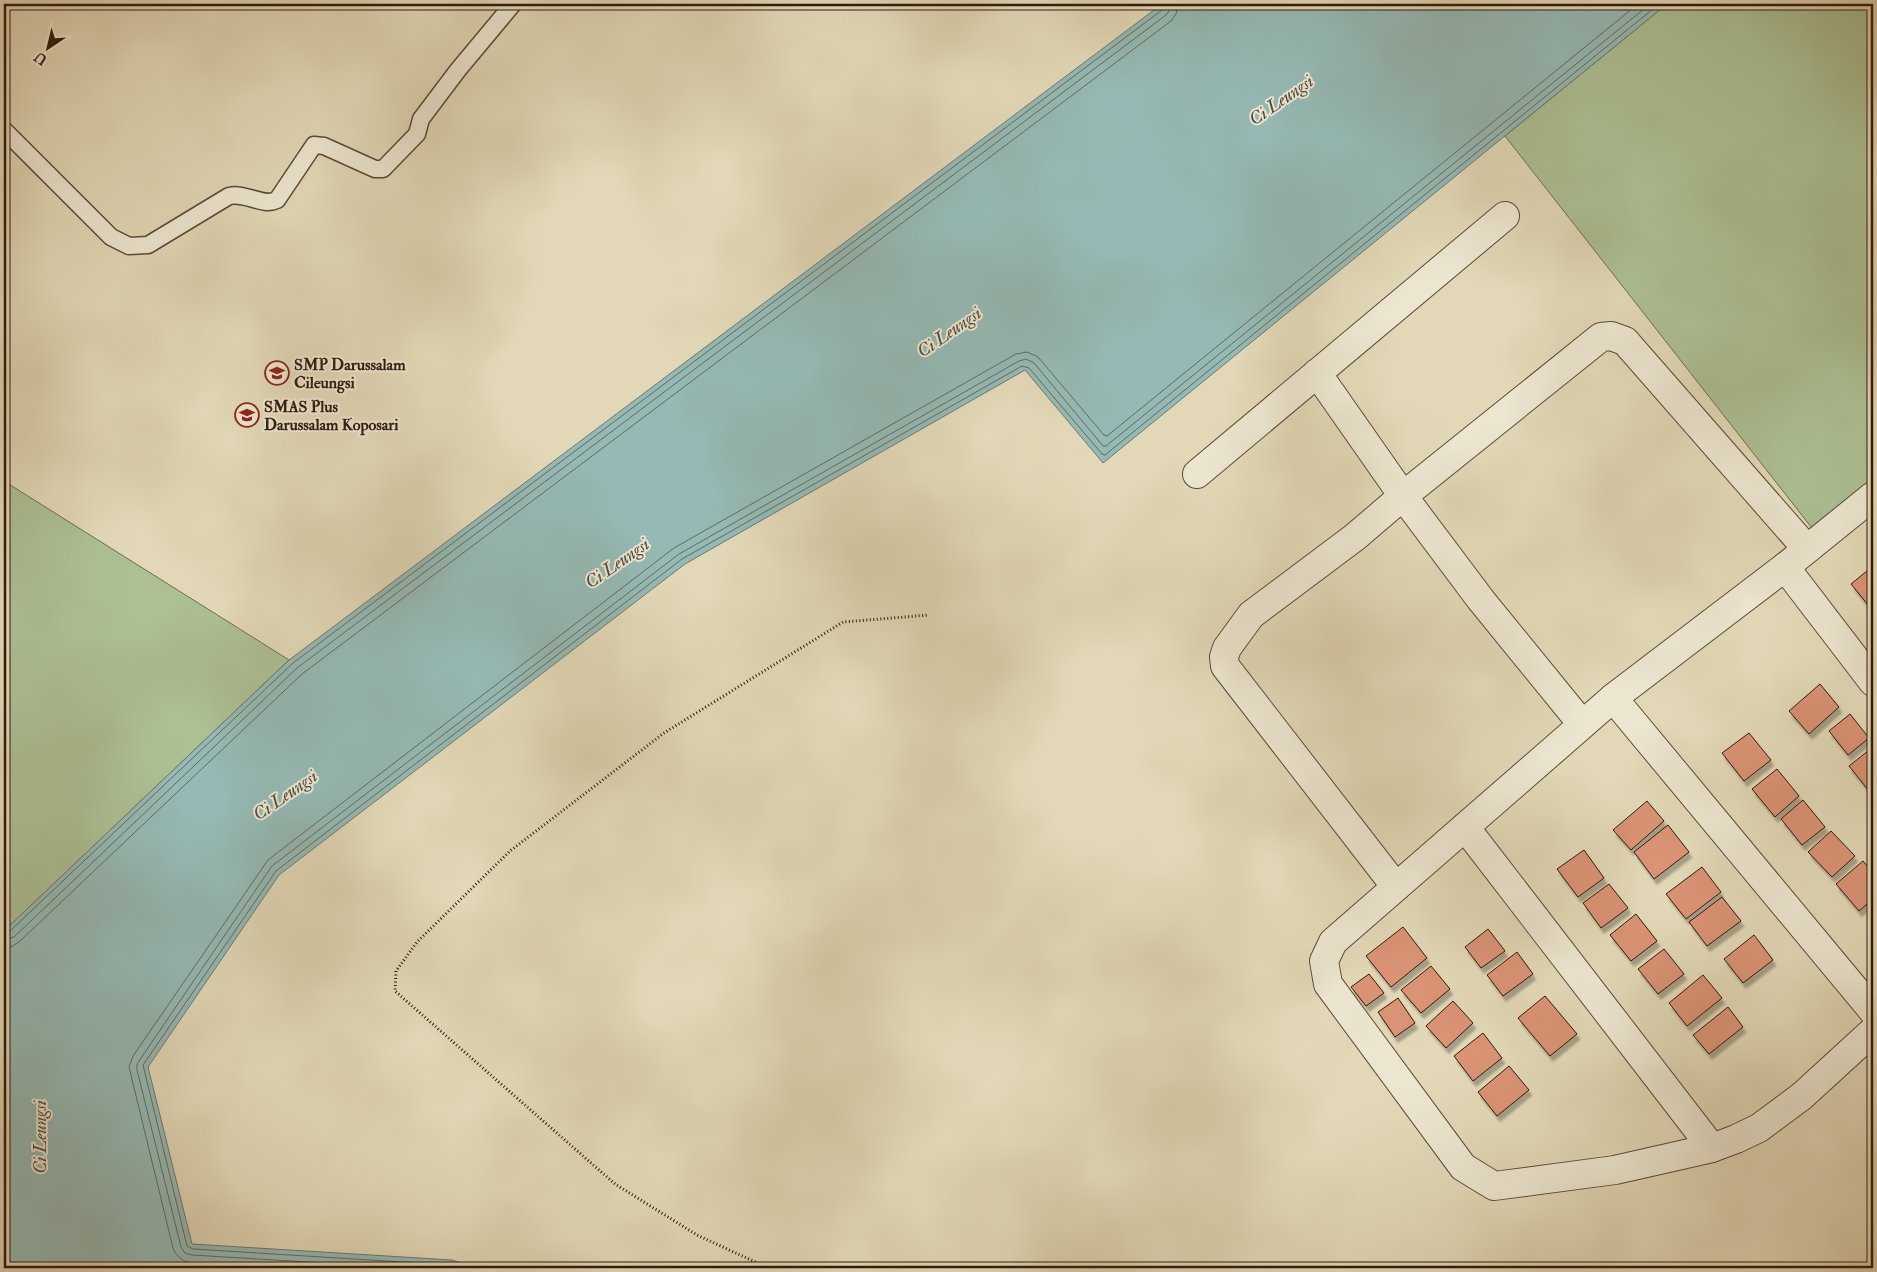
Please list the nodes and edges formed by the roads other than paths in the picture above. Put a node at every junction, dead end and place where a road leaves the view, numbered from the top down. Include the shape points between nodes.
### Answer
1 (513, 4) edge
2 (4, 130) edge
3 (1505, 216) dead end
4 (1317, 373) junction
5 (1197, 474) dead end
6 (1403, 496) junction
7 (1873, 496) edge
8 (1807, 549) junction
9 (1785, 567) junction
10 (1873, 682) edge
11 (1613, 698) junction
12 (1582, 724) junction
13 (1464, 827) junction
14 (1396, 887) junction
15 (1873, 1011) edge
16 (1873, 1030) edge
17 (1712, 1148) junction

1 - 2 lane via 421,119 417,134 383,169 375,169 324,146 314,145 277,200 270,203 229,196 148,245 128,246 111,237
3 - 4 street
4 - 5 street
4 - 6 street
6 - 8 street via 1601,337 1611,336 1625,341
6 - 12 street via 1481,600
6 - 14 street via 1355,537 1251,615 1224,657 1225,666
7 - 8 street
8 - 9 street
9 - 10 street
9 - 11 street
11 - 12 street
11 - 15 street
12 - 13 street
13 - 14 street
13 - 17 street
14 - 17 street via 1333,942 1324,961 1328,984 1463,1167 1494,1186 1615,1170
16 - 17 street via 1802,1096 1759,1128

